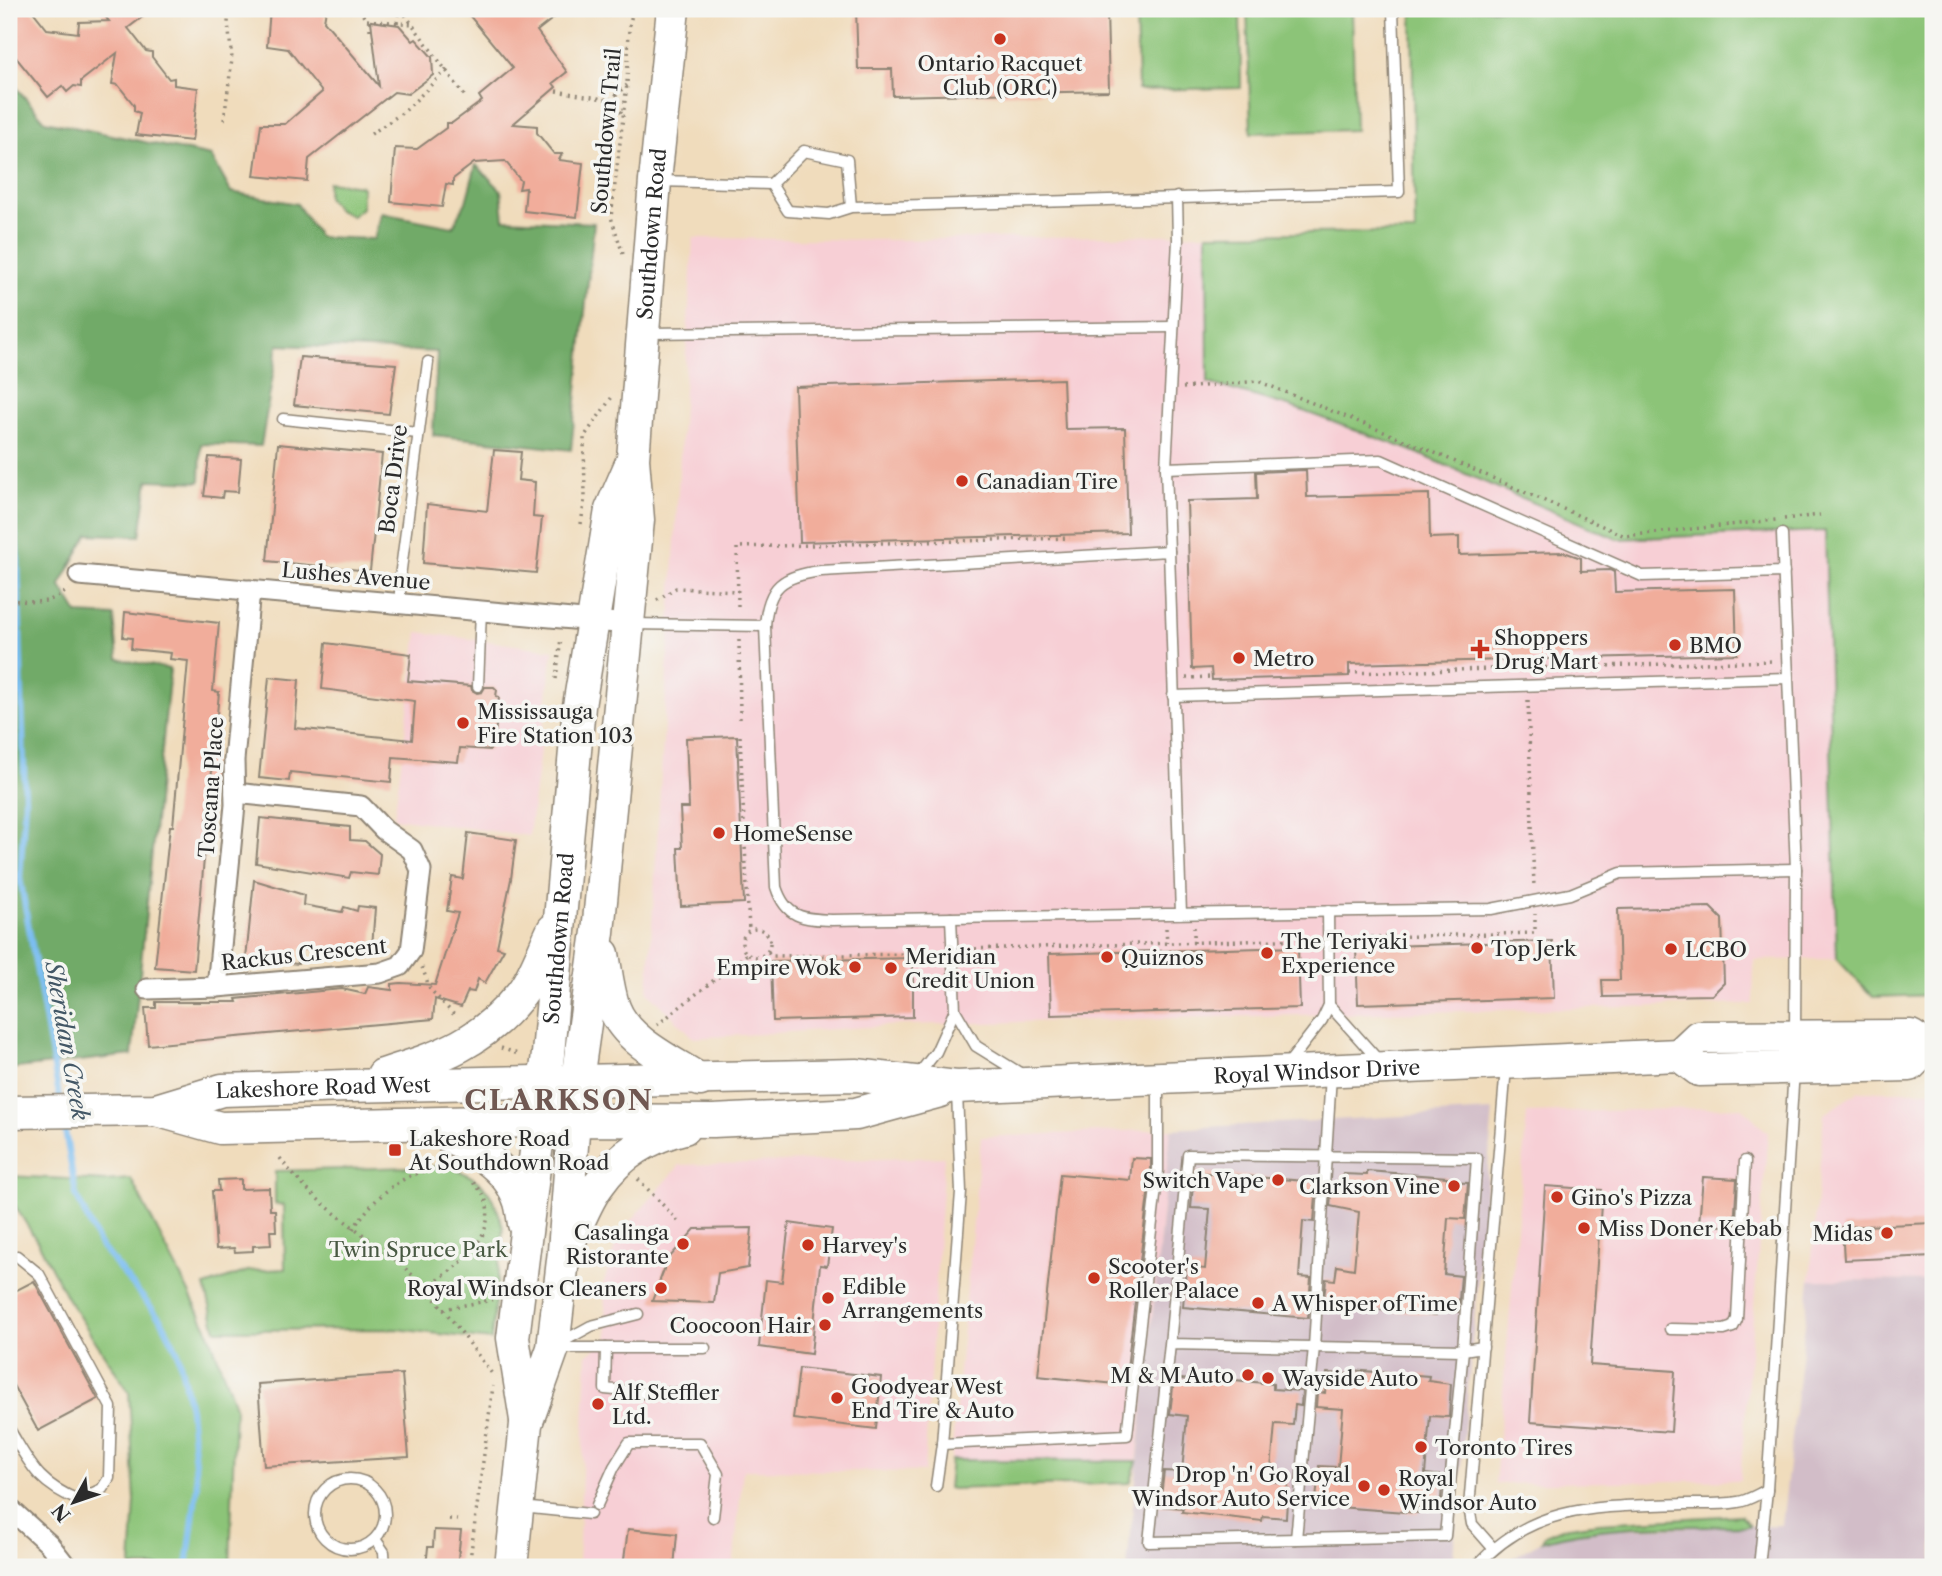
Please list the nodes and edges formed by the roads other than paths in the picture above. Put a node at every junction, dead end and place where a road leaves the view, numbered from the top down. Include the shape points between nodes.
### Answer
1 (673, 9) edge
2 (1393, 9) edge
3 (655, 181) junction
4 (771, 184) junction
5 (1178, 197) junction
6 (851, 207) junction
7 (1173, 327) junction
8 (645, 332) junction
9 (428, 362) dead end
10 (284, 419) dead end
11 (418, 433) junction
12 (634, 459) junction
13 (1166, 468) junction
14 (1782, 534) dead end
15 (1169, 551) junction
16 (1784, 572) junction
17 (79, 575) road end
18 (250, 590) junction
19 (400, 602) junction
20 (481, 610) junction
21 (593, 621) junction
22 (628, 624) junction
23 (765, 625) junction
24 (1788, 678) junction
25 (478, 686) dead end
26 (1173, 696) junction
27 (235, 793) junction
28 (1796, 869) junction
29 (1328, 911) junction
30 (561, 913) junction
31 (1181, 914) junction
32 (951, 918) junction
33 (598, 932) junction
34 (217, 987) junction
35 (147, 989) dead end
36 (1329, 1005) junction
37 (955, 1010) junction
38 (1794, 1052) junction
39 (1928, 1052) edge
40 (1506, 1063) junction
41 (1385, 1068) junction
42 (1332, 1070) junction
43 (1281, 1073) junction
44 (1158, 1078) junction
45 (578, 1080) junction
46 (700, 1080) junction
47 (545, 1081) junction
48 (912, 1082) junction
49 (1039, 1083) junction
50 (347, 1086) junction
51 (956, 1087) junction
52 (156, 1110) junction
53 (13, 1112) edge
54 (575, 1120) junction
55 (540, 1121) junction
56 (713, 1121) junction
57 (421, 1124) junction
58 (1327, 1156) junction
59 (1745, 1161) dead end
60 (526, 1235) junction
61 (564, 1251) junction
62 (17, 1256) dead end
63 (638, 1314) dead end
64 (1670, 1329) dead end
65 (1170, 1344) junction
66 (1314, 1347) junction
67 (553, 1348) junction
68 (606, 1348) junction
69 (705, 1348) dead end
70 (1483, 1348) junction
71 (1463, 1350) junction
72 (689, 1393) dead end
73 (526, 1424) junction
74 (9, 1429) edge
75 (942, 1444) junction
76 (936, 1486) dead end
77 (1767, 1490) junction
78 (597, 1505) dead end
79 (518, 1507) junction
80 (9, 1508) edge
81 (590, 1514) dead end
82 (713, 1517) dead end
83 (375, 1539) junction
84 (1296, 1539) junction
85 (1493, 1548) junction
86 (67, 1567) edge
87 (385, 1567) edge
88 (511, 1567) edge
89 (1476, 1567) edge
90 (1759, 1567) edge

1 - 3 main road, Southdown Road
2 - 5 lane via 1399,192
3 - 4 lane
3 - 8 main road, Southdown Road
4 - 6 lane via 788,211 829,214
4 - 6 lane via 804,151 847,160
5 - 6 lane
5 - 7 lane
7 - 8 lane
7 - 13 lane
8 - 12 main road, Southdown Road
9 - 11 lane, Boca Drive
10 - 11 lane
11 - 19 lane, Boca Drive
12 - 21 main road, Southdown Road via 611,510
12 - 22 main road, Southdown Road via 638,520
13 - 15 lane
13 - 16 lane via 1381,460 1643,576
14 - 16 lane
15 - 23 lane via 797,574 772,593
15 - 26 lane
16 - 24 lane
17 - 18 street, Lushes Avenue
18 - 19 street, Lushes Avenue
18 - 27 street, Toscana Place
19 - 20 street, Lushes Avenue
20 - 21 street, Lushes Avenue
20 - 25 lane
21 - 22 street, Lushes Avenue
21 - 30 main road, Southdown Road via 579,705
22 - 23 lane
22 - 33 main road, Southdown Road
23 - 32 lane via 780,901 792,914 808,919
24 - 26 lane
24 - 28 lane
26 - 31 lane
27 - 34 street, Toscana Place
27 - 34 street, Rackus Crescent via 360,806 409,846 421,870 411,951 394,970
28 - 29 lane via 1621,873 1570,894 1491,908
28 - 38 lane
29 - 31 lane
29 - 36 lane
30 - 47 main road, Southdown Road
30 - 50 main road via 522,992 484,1032 439,1057
31 - 32 lane
32 - 37 lane
33 - 45 main road, Southdown Road
33 - 46 main road via 614,1008 626,1028
34 - 35 street, Rackus Crescent
36 - 41 lane
36 - 43 lane
37 - 48 lane via 928,1064
37 - 49 lane via 976,1046
38 - 39 main road, Royal Windsor Drive via 1910,1065
38 - 40 main road, Royal Windsor Drive via 1699,1070 1679,1055
38 - 77 lane
40 - 41 main road, Royal Windsor Drive
40 - 70 lane
41 - 42 main road, Royal Windsor Drive
42 - 43 main road, Royal Windsor Drive
42 - 58 lane
43 - 44 main road, Royal Windsor Drive
44 - 49 main road, Royal Windsor Drive
44 - 75 lane via 1158,1171 1127,1436
45 - 46 main road, Royal Windsor Drive
45 - 47 main road, Lakeshore Road West
45 - 54 main road, Southdown Road
46 - 48 main road, Royal Windsor Drive via 856,1075
47 - 50 main road, Lakeshore Road West
47 - 55 main road, Southdown Road
48 - 51 main road, Royal Windsor Drive
49 - 51 main road, Royal Windsor Drive
50 - 52 main road, Lakeshore Road West via 222,1090
51 - 56 main road, Royal Windsor Drive via 856,1114
51 - 75 lane via 961,1192
52 - 53 main road, Lakeshore Road West
52 - 57 main road, Lakeshore Road West via 220,1128
54 - 55 main road, Royal Windsor Drive
54 - 56 main road, Royal Windsor Drive
54 - 61 main road, Southdown Road
55 - 57 main road, Lakeshore Road West
55 - 60 main road, Southdown Road
56 - 61 main road via 643,1143 609,1172 597,1185
57 - 60 main road via 490,1160 520,1202
58 - 65 lane via 1188,1155
58 - 66 lane
58 - 71 lane via 1478,1158
59 - 64 lane via 1737,1319 1733,1327 1715,1331
60 - 73 main road, Southdown Road via 513,1338
61 - 67 main road, Southdown Road
62 - 74 lane via 36,1269 111,1407 109,1478 102,1489 78,1500 62,1493 41,1479
63 - 67 lane via 591,1326
65 - 66 lane
65 - 84 lane via 1149,1542
66 - 71 lane
66 - 84 lane
67 - 68 lane
67 - 73 main road, Southdown Road
68 - 69 lane
68 - 72 lane via 605,1389
70 - 71 lane
70 - 85 lane via 1469,1507 1472,1524
71 - 84 lane via 1446,1536
73 - 79 main road, Southdown Road
75 - 76 lane
77 - 85 lane via 1740,1502 1597,1507 1557,1514
77 - 90 lane
78 - 82 lane via 629,1443 700,1443 718,1474
79 - 81 lane
79 - 88 main road, Southdown Road
80 - 86 street
83 - 83 lane via 354,1550 324,1537 315,1515 322,1492 342,1479 366,1482 376,1489 383,1500 385,1521
83 - 87 lane via 384,1552
85 - 89 lane

